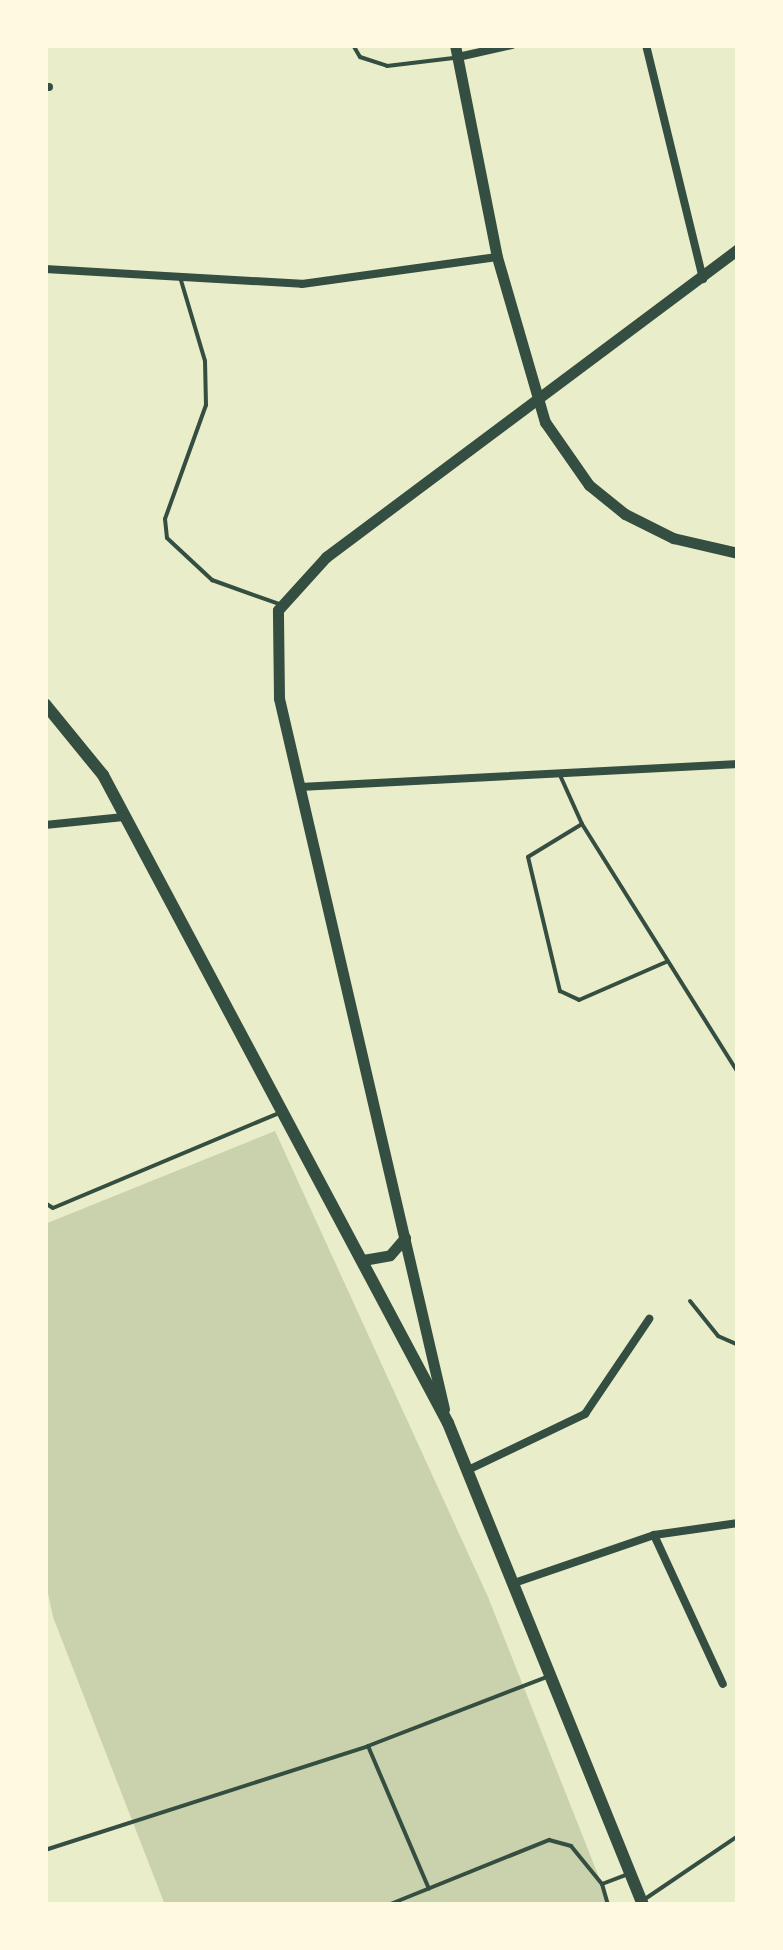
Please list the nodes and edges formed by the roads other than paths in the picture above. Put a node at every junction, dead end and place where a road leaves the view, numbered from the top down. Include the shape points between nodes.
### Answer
1 (353, 45) edge
2 (512, 45) edge
3 (646, 45) edge
4 (456, 51) edge
5 (738, 249) edge
6 (497, 257) junction
7 (45, 270) edge
8 (180, 277) junction
9 (703, 281) junction
10 (536, 404) junction
11 (738, 553) edge
12 (281, 605) junction
13 (45, 704) edge
14 (738, 764) edge
15 (559, 773) junction
16 (300, 787) junction
17 (124, 817) junction
18 (582, 824) junction
19 (45, 825) edge
20 (666, 962) junction
21 (738, 1073) edge
22 (285, 1110) junction
23 (45, 1203) edge
24 (405, 1238) junction
25 (363, 1260) junction
26 (690, 1301) dead end
27 (649, 1320) dead end
28 (738, 1346) edge
29 (448, 1424) junction
30 (468, 1470) junction
31 (738, 1523) edge
32 (654, 1535) junction
33 (517, 1582) junction
34 (553, 1675) junction
35 (723, 1684) dead end
36 (368, 1746) junction
37 (738, 1836) edge
38 (45, 1850) edge
39 (630, 1873) junction
40 (602, 1884) junction
41 (429, 1889) junction
42 (642, 1903) edge
43 (388, 1905) edge
44 (608, 1905) edge

1 - 4 lane via 360,57 386,66
2 - 4 street
3 - 9 street
4 - 6 main road
5 - 9 main road
6 - 8 street via 302,284
6 - 10 main road
7 - 8 street
8 - 12 lane via 205,362 206,405 165,518 167,538 212,580
9 - 10 main road
10 - 11 main road via 589,485 624,514 672,538
10 - 12 main road via 326,557
12 - 16 main road via 274,665
13 - 17 main road via 103,775
14 - 15 street
15 - 16 street
15 - 18 lane
16 - 24 main road
17 - 19 street
17 - 22 main road
18 - 20 lane
18 - 20 lane via 528,857 560,992 579,1000
20 - 21 lane
22 - 23 lane via 53,1208
22 - 25 main road
24 - 25 main road via 390,1255
24 - 29 main road
25 - 29 main road
26 - 28 lane via 718,1336
27 - 30 street via 585,1414
29 - 30 main road
30 - 33 main road
31 - 32 street
32 - 33 street
32 - 35 street
33 - 34 main road
34 - 36 lane
34 - 39 main road
36 - 38 lane
36 - 41 lane
37 - 42 lane
39 - 40 lane
39 - 42 main road
40 - 41 lane via 571,1846 549,1840
40 - 44 lane
41 - 43 lane

